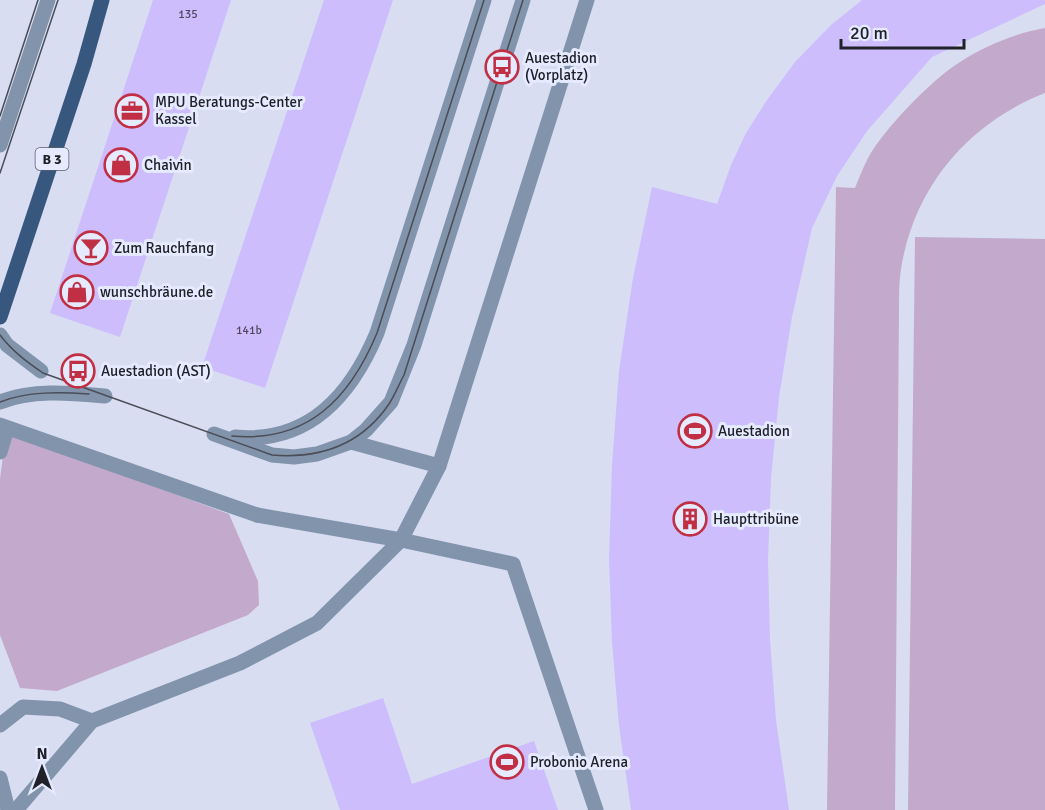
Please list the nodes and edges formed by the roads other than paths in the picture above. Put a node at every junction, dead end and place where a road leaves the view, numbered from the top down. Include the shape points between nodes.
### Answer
1 (48, 0) edge
2 (102, 0) edge
3 (484, 0) edge
4 (523, 0) edge
5 (587, 0) edge
6 (0, 145) edge
7 (0, 317) edge
8 (0, 335) edge
9 (41, 371) dead end
10 (105, 396) dead end
11 (0, 402) edge
12 (3, 429) edge
13 (351, 442) junction
14 (0, 452) edge
15 (439, 466) junction
16 (401, 540) junction
17 (92, 721) junction
18 (0, 724) edge
19 (0, 778) edge
20 (8, 810) edge
21 (16, 810) edge
22 (597, 810) edge

1 - 6 street
2 - 7 main road, B 3
3 - 13 street via 377,333 356,375 344,393 305,423 264,436 214,434 272,455 294,457
4 - 13 street via 404,375 380,416
5 - 15 street
8 - 9 street
10 - 11 street via 50,393
12 - 14 street
12 - 16 street via 257,515
13 - 15 street
15 - 16 street
16 - 17 street via 317,623 240,663
16 - 22 street via 513,564
17 - 18 street via 60,709 23,707
17 - 21 street
19 - 20 street

